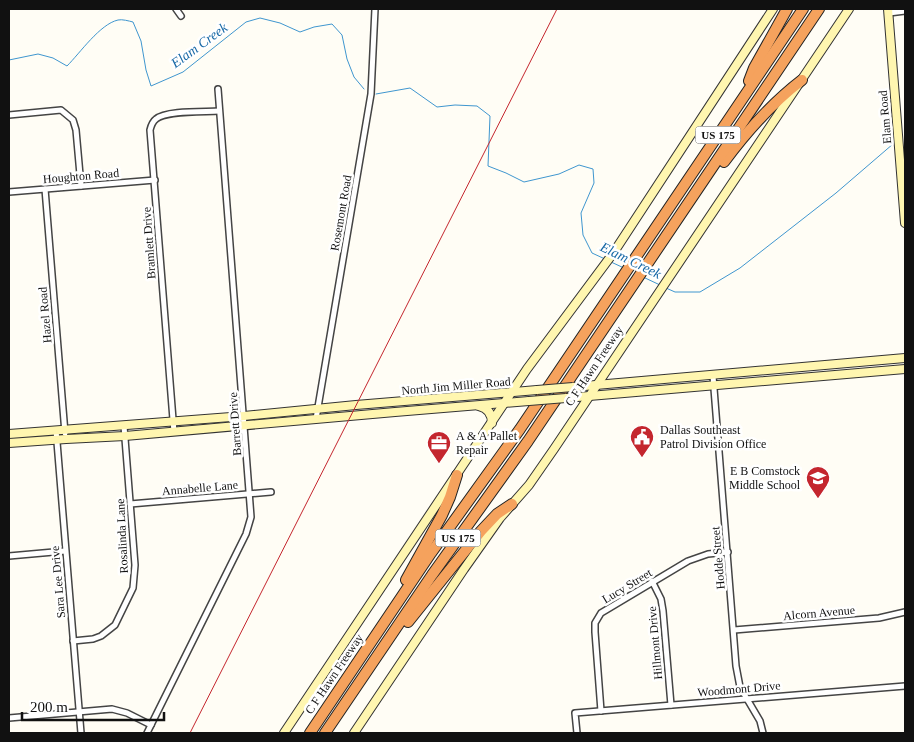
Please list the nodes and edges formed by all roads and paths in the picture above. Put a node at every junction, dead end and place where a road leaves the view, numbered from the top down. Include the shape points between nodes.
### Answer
1 (176, 9) edge
2 (375, 9) edge
3 (773, 9) edge
4 (787, 9) edge
5 (802, 9) edge
6 (819, 9) edge
7 (849, 9) edge
8 (888, 11) edge
9 (905, 11) edge
10 (181, 16) dead end
11 (802, 80) junction
12 (218, 89) dead end
13 (742, 99) junction
14 (219, 111) junction
15 (9, 115) edge
16 (155, 180) junction
17 (81, 186) junction
18 (45, 189) junction
19 (697, 190) junction
20 (9, 192) edge
21 (905, 224) edge
22 (905, 358) edge
23 (825, 366) junction
24 (782, 369) junction
25 (905, 369) edge
26 (713, 376) junction
27 (826, 376) junction
28 (783, 379) junction
29 (669, 380) junction
30 (629, 383) junction
31 (597, 386) junction
32 (714, 386) junction
33 (669, 390) junction
34 (512, 392) junction
35 (631, 393) junction
36 (588, 396) junction
37 (505, 403) junction
38 (472, 405) junction
39 (318, 410) junction
40 (244, 416) junction
41 (316, 419) junction
42 (173, 422) junction
43 (492, 423) junction
44 (124, 426) junction
45 (246, 426) junction
46 (65, 429) junction
47 (56, 430) junction
48 (174, 432) junction
49 (9, 434) edge
50 (125, 436) junction
51 (66, 439) junction
52 (56, 440) junction
53 (9, 443) edge
54 (457, 475) junction
55 (271, 492) dead end
56 (250, 493) junction
57 (130, 504) junction
58 (512, 504) junction
59 (65, 551) junction
60 (728, 552) junction
61 (9, 556) edge
62 (652, 582) junction
63 (397, 603) junction
64 (905, 612) edge
65 (734, 630) junction
66 (390, 637) junction
67 (73, 641) junction
68 (905, 686) edge
69 (746, 699) junction
70 (671, 705) junction
71 (601, 711) junction
72 (79, 712) junction
73 (9, 718) edge
74 (151, 725) junction
75 (81, 733) edge
76 (147, 733) edge
77 (284, 733) edge
78 (310, 733) edge
79 (325, 733) edge
80 (354, 733) edge
81 (577, 733) edge
82 (763, 733) edge

1 - 10 street
2 - 39 street, Rosemont Road via 372,94
3 - 34 main road, C F Hawn Freeway via 602,271
4 - 13 highway via 754,68
5 - 13 highway, C F Hawn Freeway / US 175
6 - 19 highway, C F Hawn Freeway / US 175
7 - 11 main road, C F Hawn Freeway
8 - 9 street
8 - 21 main road, Elam Road
11 - 19 highway via 761,116 716,172
11 - 31 main road, C F Hawn Freeway
12 - 14 street, Barrett Drive
13 - 63 highway, C F Hawn Freeway / US 175 via 520,429
14 - 16 street, Bramlett Drive via 167,114 155,119 150,130
14 - 40 street, Barrett Drive
15 - 17 street via 61,110 73,120
16 - 17 street, Houghton Road
16 - 42 street, Bramlett Drive
17 - 18 street, Houghton Road
18 - 20 street, Houghton Road
18 - 46 street, Hazel Road
19 - 66 highway, C F Hawn Freeway / US 175 via 528,441
22 - 23 main road, North Jim Miller Road
23 - 24 main road, North Jim Miller Road
23 - 27 main road
24 - 26 main road, North Jim Miller Road
24 - 28 main road
25 - 27 main road, North Jim Miller Road
26 - 29 main road, North Jim Miller Road
26 - 32 street, Hodde Street
27 - 28 main road, North Jim Miller Road
28 - 32 main road, North Jim Miller Road
29 - 30 main road, North Jim Miller Road
29 - 33 main road
30 - 31 main road, North Jim Miller Road
30 - 35 main road
31 - 34 main road, North Jim Miller Road, bridge
31 - 36 main road, C F Hawn Freeway
32 - 33 main road, North Jim Miller Road
32 - 60 street, Hodde Street
33 - 35 main road, North Jim Miller Road
34 - 37 main road, C F Hawn Freeway
34 - 39 main road, North Jim Miller Road
35 - 36 main road, North Jim Miller Road
36 - 37 main road, North Jim Miller Road, bridge
36 - 58 main road, C F Hawn Freeway via 529,485
37 - 38 main road, North Jim Miller Road
37 - 43 main road, C F Hawn Freeway
38 - 41 main road, North Jim Miller Road
38 - 43 main road via 486,408
39 - 40 main road, North Jim Miller Road
39 - 41 street, Rosemont Road
40 - 42 main road, North Jim Miller Road
40 - 45 street, Barrett Drive
41 - 45 main road, North Jim Miller Road
42 - 44 main road, North Jim Miller Road
42 - 48 street, Bramlett Drive
43 - 54 main road, C F Hawn Freeway
44 - 46 main road, North Jim Miller Road
44 - 50 street, Rosalinda Lane
45 - 48 main road, North Jim Miller Road
45 - 56 street, Barrett Drive
46 - 47 main road, North Jim Miller Road
46 - 51 street, Hazel Road
47 - 49 main road, North Jim Miller Road
47 - 52 street, Sara Lee Drive
48 - 50 main road, North Jim Miller Road
50 - 51 main road, North Jim Miller Road
50 - 57 street, Rosalinda Lane
51 - 52 main road, North Jim Miller Road
52 - 53 main road, North Jim Miller Road
52 - 59 street, Sara Lee Drive
54 - 63 highway via 442,515 409,573
54 - 77 main road, C F Hawn Freeway
55 - 56 street, Annabelle Lane
56 - 57 street, Annabelle Lane
56 - 74 street, Barrett Drive via 252,517 246,534
57 - 67 street, Rosalinda Lane via 135,565 129,600 108,631 93,639
58 - 66 highway via 497,514 403,627
58 - 80 main road, C F Hawn Freeway via 464,569
59 - 61 street
59 - 67 street, Sara Lee Drive
60 - 62 street, Lucy Street via 700,556
60 - 65 street, Hodde Street
62 - 70 street, Hillmont Drive via 663,611
62 - 71 street, Lucy Street via 601,613 595,624
63 - 78 highway, C F Hawn Freeway / US 175
64 - 65 street, Alcorn Avenue via 879,618
65 - 69 street, Hodde Street via 737,674
66 - 79 highway, C F Hawn Freeway / US 175
67 - 72 street, Sara Lee Drive
68 - 69 street, Woodmont Drive
69 - 70 street, Woodmont Drive
69 - 82 street, Hodde Street via 760,721
70 - 71 street, Woodmont Drive
71 - 81 street, Woodmont Drive via 575,714
72 - 73 street
72 - 74 street via 119,710
72 - 75 street, Sara Lee Drive
74 - 76 street, Barrett Drive

